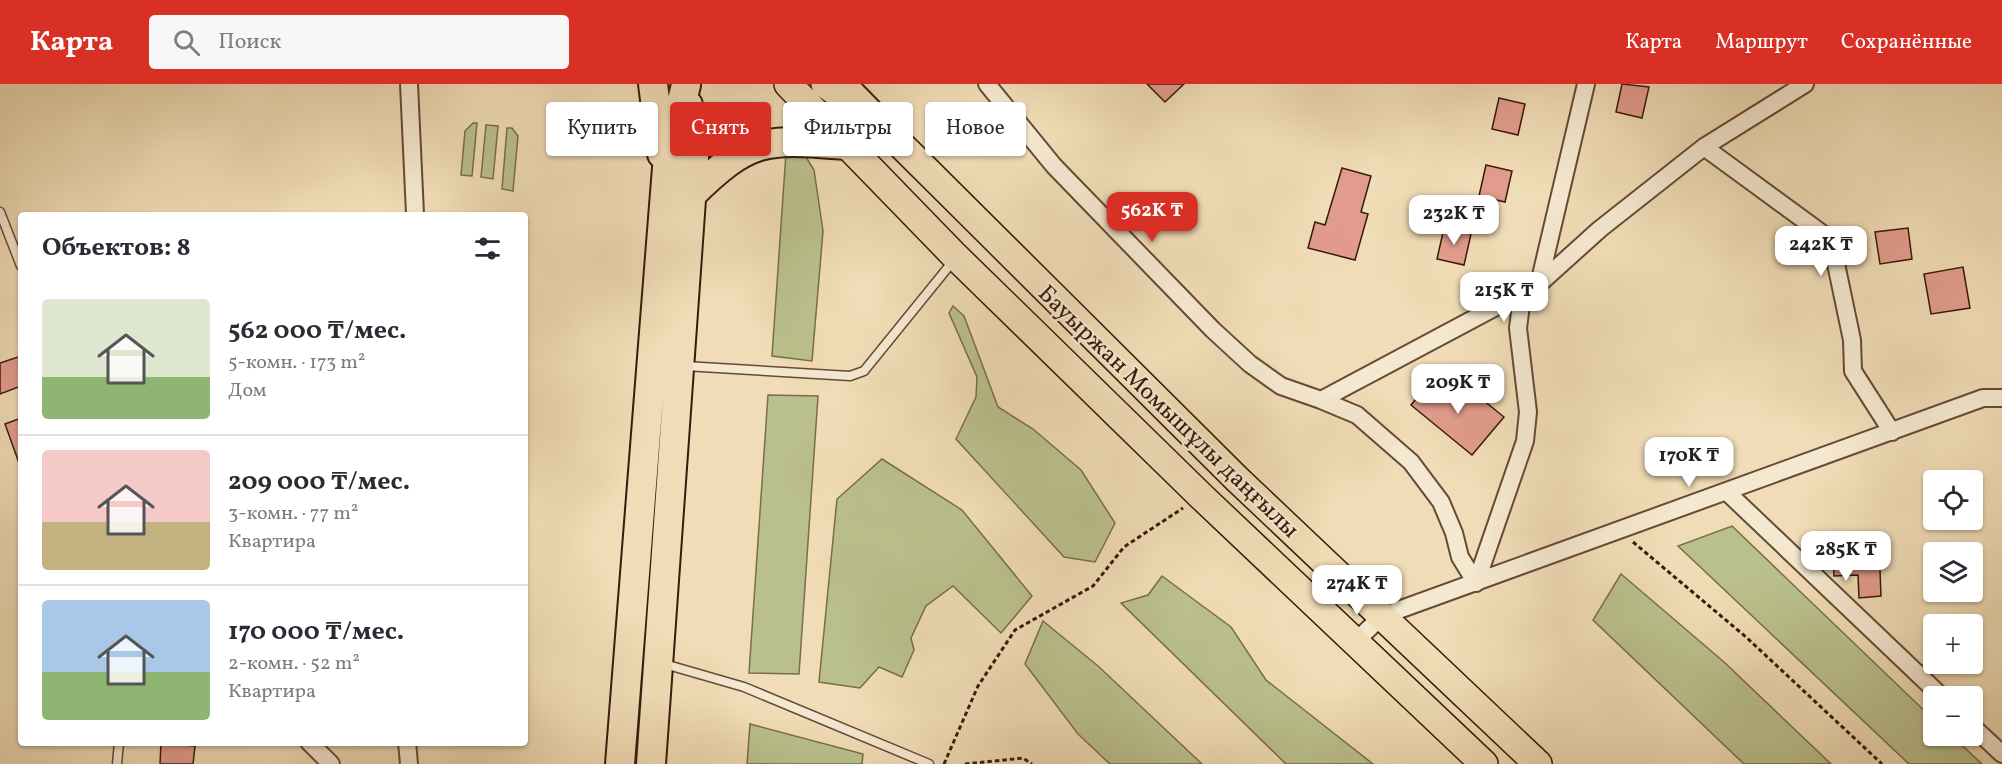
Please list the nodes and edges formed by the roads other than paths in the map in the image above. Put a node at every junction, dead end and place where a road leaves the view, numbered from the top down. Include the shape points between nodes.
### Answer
1 (409, 84) edge
2 (652, 84) edge
3 (686, 84) edge
4 (788, 84) edge
5 (825, 84) edge
6 (841, 84) edge
7 (987, 84) edge
8 (1587, 84) edge
9 (1805, 84) edge
10 (806, 102) edge
11 (850, 102) edge
12 (859, 102) edge
13 (783, 142) edge
14 (1704, 147) junction
15 (859, 156) edge
16 (912, 156) edge
17 (678, 192) junction
18 (0, 212) edge
19 (415, 212) edge
20 (956, 257) junction
21 (18, 258) edge
22 (1535, 287) junction
23 (678, 366) junction
24 (2002, 398) edge
25 (1321, 400) junction
26 (1892, 432) junction
27 (1728, 493) junction
28 (1476, 583) junction
29 (1382, 616) junction
30 (1355, 642) junction
31 (658, 662) junction
32 (1931, 686) edge
33 (1983, 736) edge
34 (118, 746) edge
35 (313, 746) edge
36 (407, 746) edge
37 (2002, 754) edge
38 (117, 764) edge
39 (331, 764) edge
40 (409, 764) edge
41 (620, 764) edge
42 (651, 764) edge
43 (929, 764) edge
44 (1484, 764) edge
45 (1538, 764) edge

1 - 19 street
2 - 17 highway
3 - 17 highway via 668,155
4 - 10 main road, Бауыржан Момышұлы даңғылы
5 - 11 main road, Бауыржан Момышұлы даңғылы
6 - 12 highway
7 - 25 street via 1054,166 1213,330 1281,386
8 - 22 street
9 - 14 street
13 - 17 highway via 759,146 730,159
14 - 22 street via 1600,229
14 - 26 street via 1832,240 1852,340 1852,371
15 - 20 main road, Бауыржан Момышұлы даңғылы
16 - 29 main road, Бауыржан Момышұлы даңғылы
17 - 23 highway
17 - 41 highway
18 - 21 lane
20 - 23 lane via 864,371 850,376
20 - 30 main road, Бауыржан Момышұлы даңғылы
22 - 25 street
22 - 28 street via 1521,305 1518,328 1528,412 1525,441
23 - 31 highway
24 - 26 street via 1983,398
25 - 28 street via 1357,415 1411,462 1441,502 1460,557
26 - 27 street
27 - 28 street
27 - 32 street
28 - 29 street
29 - 30 street
29 - 45 main road, Бауыржан Момышұлы даңғылы
30 - 44 main road, Бауыржан Момышұлы даңғылы
31 - 42 highway
31 - 43 lane via 744,687
33 - 37 street
34 - 38 lane
35 - 39 street
36 - 40 street

